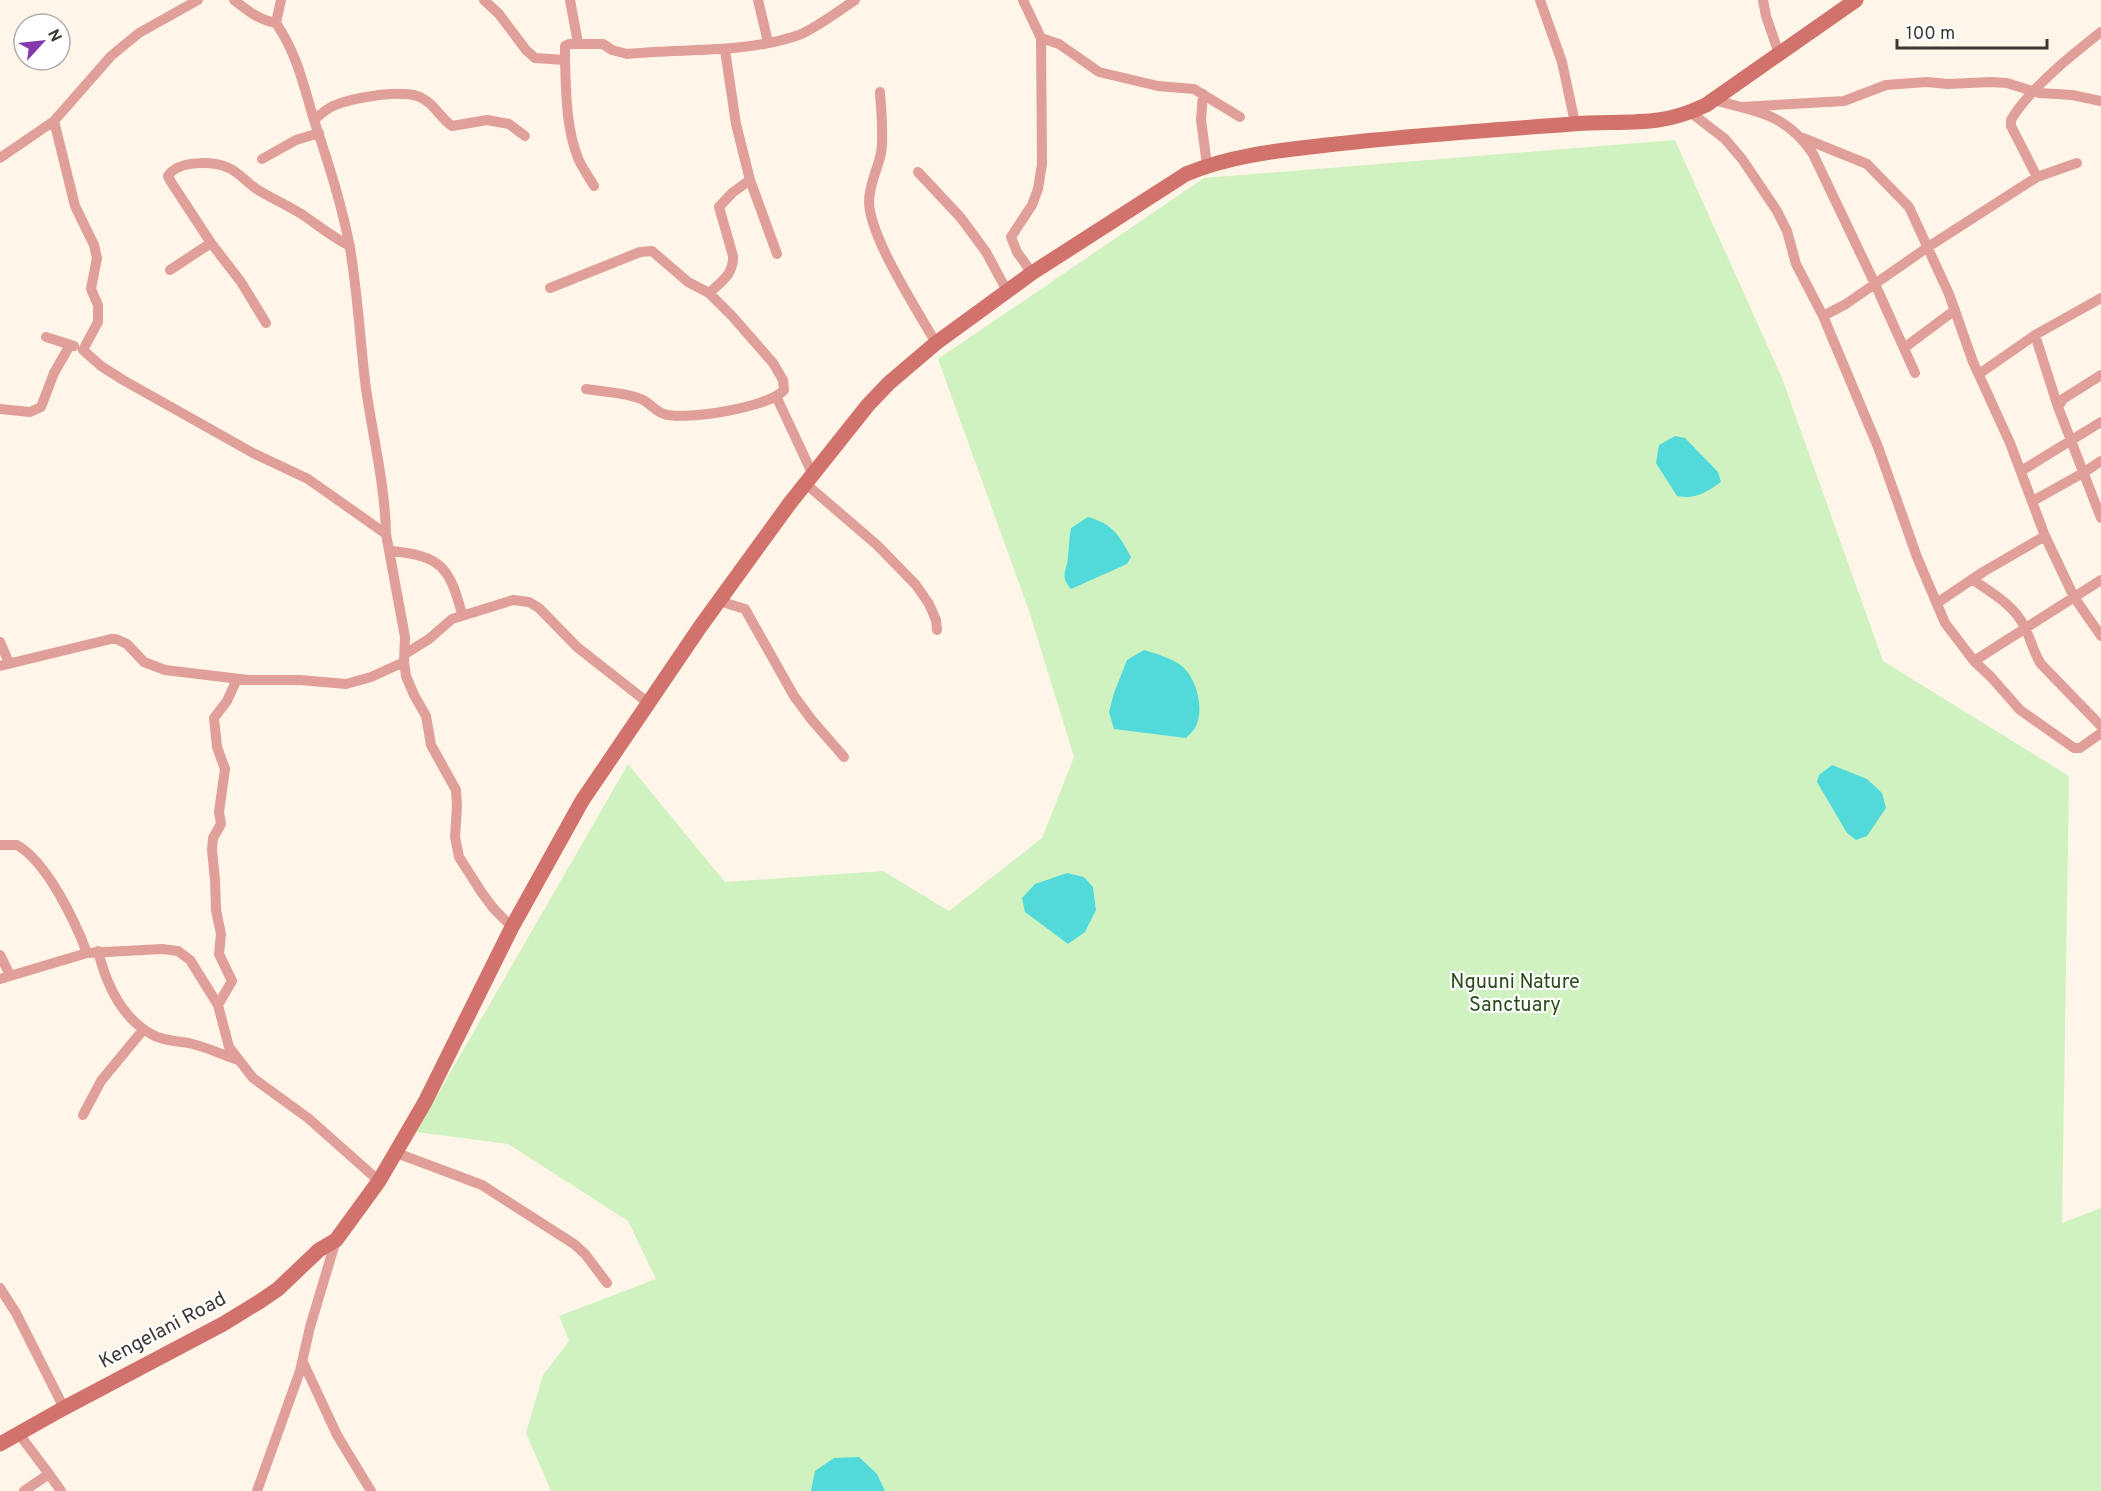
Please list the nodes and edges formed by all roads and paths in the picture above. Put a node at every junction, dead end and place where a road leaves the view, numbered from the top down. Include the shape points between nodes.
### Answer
1 (198, 0) edge
2 (234, 0) edge
3 (280, 0) edge
4 (484, 0) edge
5 (570, 0) edge
6 (758, 0) edge
7 (855, 0) edge
8 (1023, 0) edge
9 (1540, 0) edge
10 (1763, 0) edge
11 (1856, 0) edge
12 (276, 23) junction
13 (2101, 32) edge
14 (1041, 38) junction
15 (768, 42) junction
16 (579, 43) junction
17 (725, 50) junction
18 (1779, 54) junction
19 (565, 60) junction
20 (880, 92) dead end
21 (2034, 92) junction
22 (1203, 94) junction
23 (1713, 100) junction
24 (2101, 101) edge
25 (1741, 107) junction
26 (1690, 112) junction
27 (1240, 117) dead end
28 (314, 120) junction
29 (54, 121) junction
30 (1575, 123) junction
31 (319, 133) junction
32 (525, 136) dead end
33 (1803, 138) junction
34 (0, 158) edge
35 (262, 159) dead end
36 (2077, 163) dead end
37 (1207, 165) junction
38 (918, 172) dead end
39 (2037, 177) junction
40 (750, 180) junction
41 (594, 186) dead end
42 (211, 243) junction
43 (350, 246) junction
44 (1928, 247) junction
45 (777, 255) dead end
46 (170, 270) dead end
47 (1032, 273) junction
48 (1875, 284) junction
49 (549, 288) dead end
50 (1007, 291) junction
51 (709, 293) junction
52 (2101, 298) edge
53 (1955, 310) junction
54 (1823, 316) junction
55 (267, 323) dead end
56 (2036, 335) junction
57 (46, 337) dead end
58 (936, 343) junction
59 (70, 345) junction
60 (1904, 348) junction
61 (83, 350) junction
62 (1915, 373) dead end
63 (1979, 374) junction
64 (2101, 375) edge
65 (586, 389) dead end
66 (776, 396) junction
67 (2058, 406) junction
68 (0, 409) edge
69 (2101, 422) edge
70 (2071, 442) junction
71 (2101, 461) edge
72 (2021, 471) junction
73 (2083, 473) junction
74 (810, 479) junction
75 (2033, 501) junction
76 (2101, 518) edge
77 (386, 534) junction
78 (2044, 536) junction
79 (390, 552) junction
80 (1972, 579) junction
81 (2101, 580) edge
82 (2074, 597) junction
83 (719, 601) junction
84 (1937, 603) junction
85 (462, 614) junction
86 (2026, 628) junction
87 (937, 630) dead end
88 (2101, 636) edge
89 (0, 642) edge
90 (404, 658) junction
91 (1974, 661) junction
92 (4, 664) edge
93 (237, 679) junction
94 (647, 702) junction
95 (2101, 726) edge
96 (2101, 733) edge
97 (844, 757) dead end
98 (0, 845) edge
99 (512, 927) junction
100 (93, 952) junction
101 (0, 955) edge
102 (5, 977) edge
103 (218, 1005) junction
104 (143, 1030) junction
105 (238, 1060) junction
106 (83, 1115) dead end
107 (394, 1152) junction
108 (379, 1181) junction
109 (336, 1240) junction
110 (607, 1283) dead end
111 (0, 1288) edge
112 (303, 1362) junction
113 (64, 1407) junction
114 (19, 1434) junction
115 (0, 1444) edge
116 (49, 1474) junction
117 (24, 1491) edge
118 (61, 1491) edge
119 (257, 1491) edge
120 (371, 1491) edge

1 - 29 street via 140,33 111,56
2 - 12 street via 254,16
3 - 12 street
4 - 19 street via 535,58
5 - 16 street
6 - 15 street
7 - 15 street via 797,36
8 - 14 street
9 - 30 street via 1562,62
10 - 18 street
11 - 18 main road, Kengelani Road
12 - 28 street via 299,66
13 - 21 street
14 - 22 street via 1059,44 1099,72 1158,86 1186,87
14 - 47 street via 1040,179 1032,205 1011,237
15 - 17 street
16 - 17 street via 603,44 627,54
16 - 19 street via 565,46
17 - 40 street via 736,124
18 - 23 main road, Kengelani Road
19 - 41 street via 573,143
20 - 58 street via 882,148 871,184 870,208 898,277
21 - 24 street
21 - 25 street via 2007,83 1904,83 1844,101
21 - 39 street via 2010,122
22 - 27 street
22 - 37 street via 1201,120
23 - 25 street
23 - 26 main road, Kengelani Road
25 - 33 street via 1777,119
26 - 30 main road, Kengelani Road via 1658,120
26 - 54 street via 1725,139 1766,192
28 - 31 street
28 - 32 street via 345,102 407,94 431,104 452,126 487,120 509,124
29 - 34 street
29 - 61 street via 75,206 97,258 91,289 99,310 98,322
30 - 37 main road, Kengelani Road via 1316,146
31 - 35 street via 296,140
31 - 43 street
33 - 44 street via 1867,164 1904,199
33 - 48 street
36 - 39 street
37 - 47 main road, Kengelani Road via 1186,174
38 - 50 street via 967,226
39 - 44 street
40 - 45 street
40 - 51 street via 719,207 733,264 728,276
42 - 43 street via 171,182 168,176 172,171 200,164 226,167 330,237
42 - 46 street
42 - 55 street
43 - 77 street via 368,404 386,504
44 - 48 street
44 - 53 street
47 - 50 main road, Kengelani Road
48 - 54 street
48 - 60 street
49 - 51 street via 645,250 652,251 688,282
50 - 58 main road, Kengelani Road
51 - 66 street via 773,363 784,385
52 - 56 street
53 - 60 street
53 - 63 street
54 - 84 street
56 - 63 street
56 - 67 street
57 - 59 street
58 - 74 main road, Kengelani Road via 879,392
59 - 61 street
59 - 68 street via 41,406 30,412
60 - 62 street
61 - 77 street via 123,380 317,484
63 - 72 street
64 - 67 street
65 - 66 street via 643,399 662,414 699,416
66 - 74 street
67 - 70 street
69 - 70 street
70 - 72 street
70 - 73 street
71 - 73 street
72 - 75 street
73 - 75 street
73 - 76 street
74 - 83 main road, Kengelani Road
74 - 87 street via 916,585 929,604
75 - 78 street
77 - 79 street
78 - 80 street
78 - 82 street
79 - 85 street via 413,553 445,569
79 - 90 street via 405,637
80 - 84 street
80 - 86 street via 2007,603
81 - 82 street
82 - 86 street
82 - 88 street
83 - 94 main road, Kengelani Road
83 - 97 street via 745,609 794,696
84 - 91 street via 1945,623
85 - 90 street
85 - 94 street via 513,600 529,602 577,647
86 - 91 street
86 - 95 street via 2041,664
89 - 92 street
90 - 93 street via 371,677 346,684
90 - 99 street via 410,687 426,716 431,746 456,790 455,837 459,857 494,909
91 - 96 street via 2020,710 2074,748
92 - 93 street via 116,639 157,668
93 - 103 street via 214,718 217,747 225,770 221,826 212,843 221,934 219,954 232,981
94 - 99 main road, Kengelani Road via 582,801
98 - 100 street via 17,845 36,861
99 - 107 main road, Kengelani Road via 426,1102
100 - 102 street
100 - 103 street via 172,949 182,953
100 - 104 street via 114,995
101 - 102 street
103 - 105 street via 226,1040
104 - 105 street
104 - 106 street via 101,1081
105 - 108 street via 259,1083 308,1118
107 - 108 main road, Kengelani Road
107 - 110 street via 482,1185 574,1244
108 - 109 main road, Kengelani Road
109 - 112 street
109 - 113 main road, Kengelani Road via 259,1302
111 - 113 street
112 - 119 street
112 - 120 street via 341,1443
113 - 114 main road, Kengelani Road
114 - 115 main road, Kengelani Road
114 - 116 street
116 - 117 street
116 - 118 street

